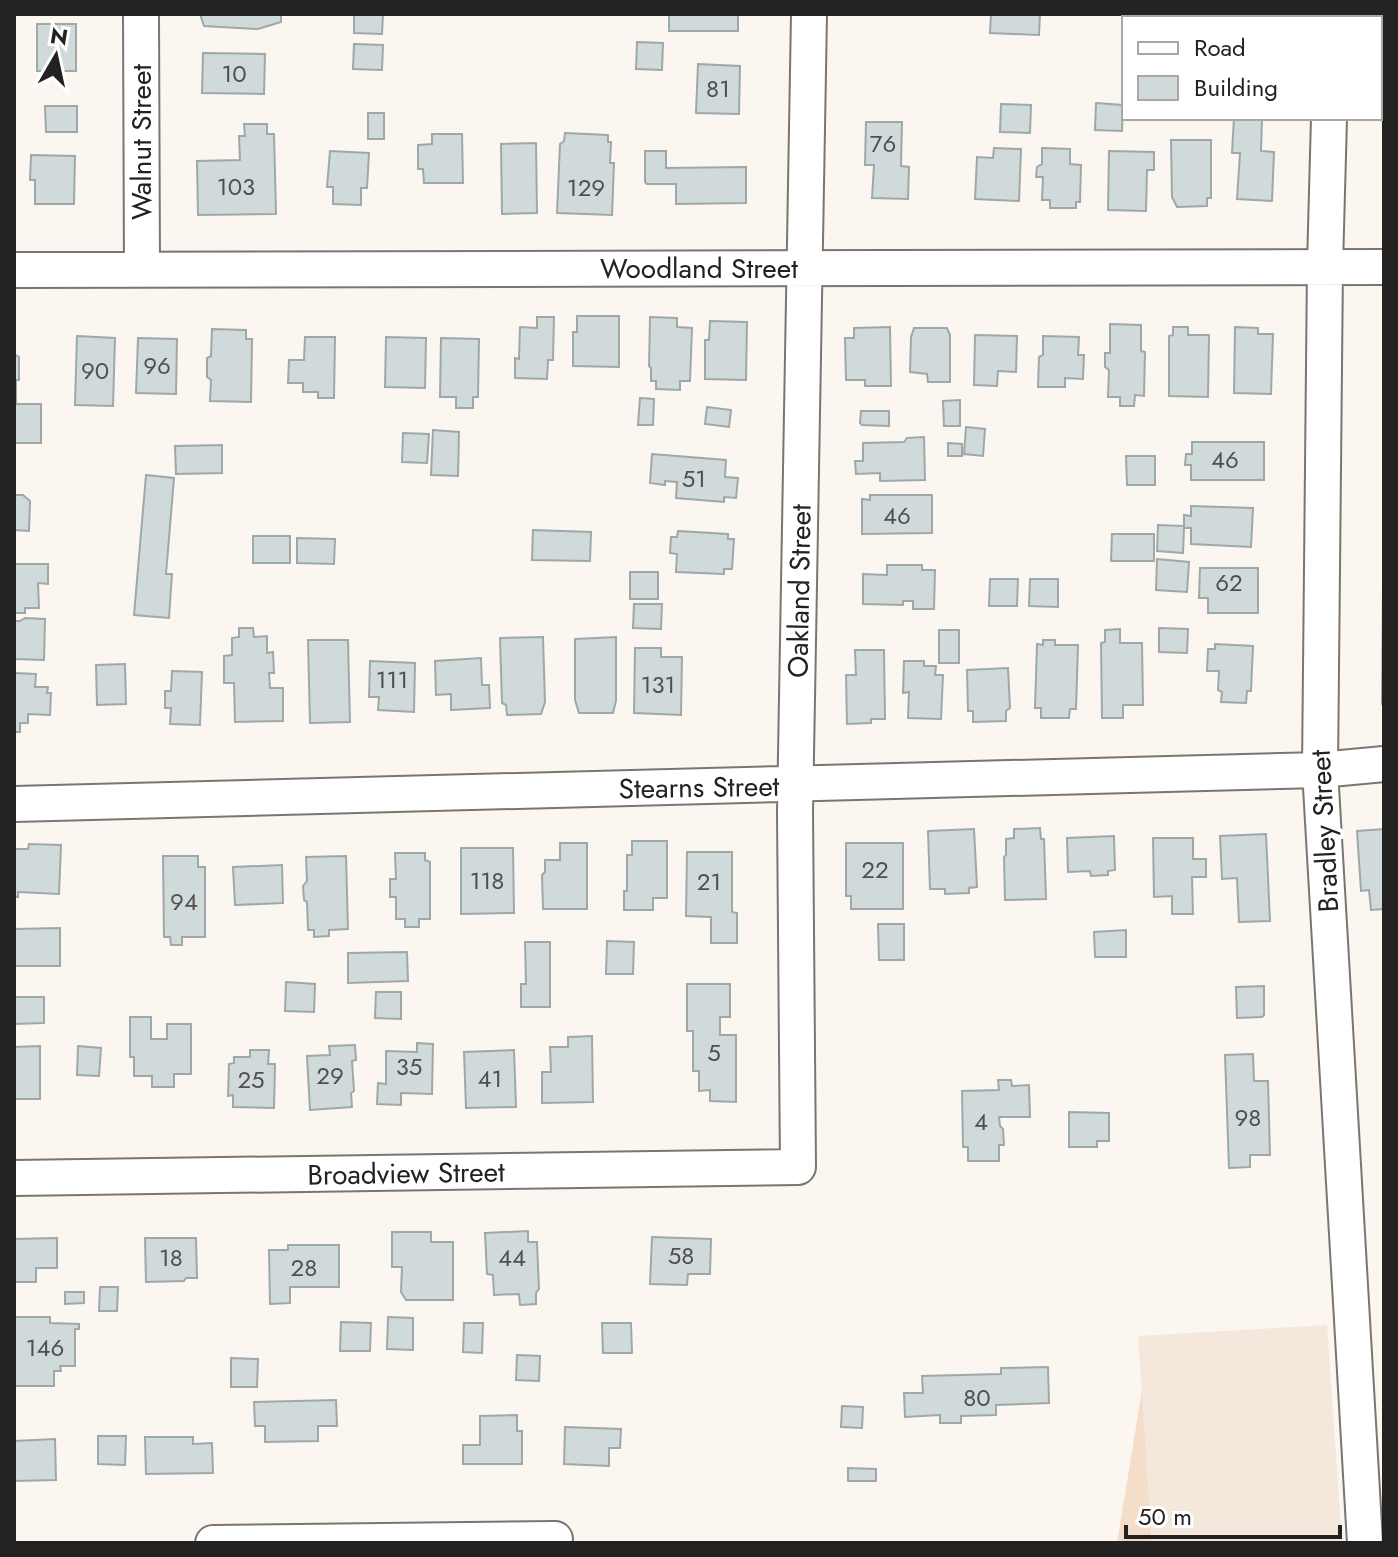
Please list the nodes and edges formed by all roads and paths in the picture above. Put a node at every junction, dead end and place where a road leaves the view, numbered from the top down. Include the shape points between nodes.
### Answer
1 (141, 14) edge
2 (809, 14) edge
3 (1329, 120) edge
4 (1325, 266) junction
5 (1384, 267) edge
6 (804, 268) junction
7 (142, 269) junction
8 (14, 270) edge
9 (1384, 764) edge
10 (1320, 770) junction
11 (796, 785) junction
12 (14, 804) edge
13 (798, 1167) joint
14 (14, 1178) edge
15 (555, 1539) dead end
16 (213, 1543) edge
17 (1365, 1543) edge

1 - 7 street, Walnut Street
2 - 6 street, Oakland Street
3 - 4 street, Bradley Street
4 - 5 street, Woodland Street
4 - 6 street, Woodland Street
4 - 10 street, Bradley Street
6 - 7 street, Woodland Street
6 - 11 street, Oakland Street
7 - 8 street, Woodland Street
9 - 10 street, Stearns Street
10 - 11 street, Stearns Street
10 - 17 street, Bradley Street
11 - 12 street, Stearns Street
11 - 13 street, Oakland Street
13 - 14 street, Broadview Street
15 - 16 street

